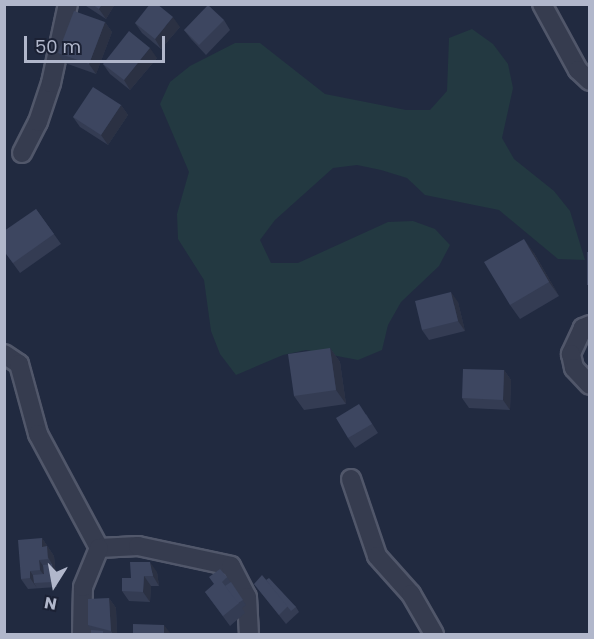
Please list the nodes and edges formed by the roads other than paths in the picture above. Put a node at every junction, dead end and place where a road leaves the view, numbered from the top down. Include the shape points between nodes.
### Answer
1 (68, 4) edge
2 (542, 4) edge
3 (590, 81) edge
4 (22, 153) dead end
5 (590, 325) edge
6 (4, 354) edge
7 (590, 384) edge
8 (351, 479) dead end
9 (99, 548) junction
10 (82, 634) edge
11 (249, 634) edge
12 (434, 634) edge

1 - 4 street via 51,83
2 - 3 street via 578,70
5 - 7 street via 583,328 571,354 574,368
6 - 9 street via 19,364 38,434
8 - 12 street via 377,556 411,594
9 - 10 street via 83,587
9 - 11 street via 138,546 231,566 248,597

